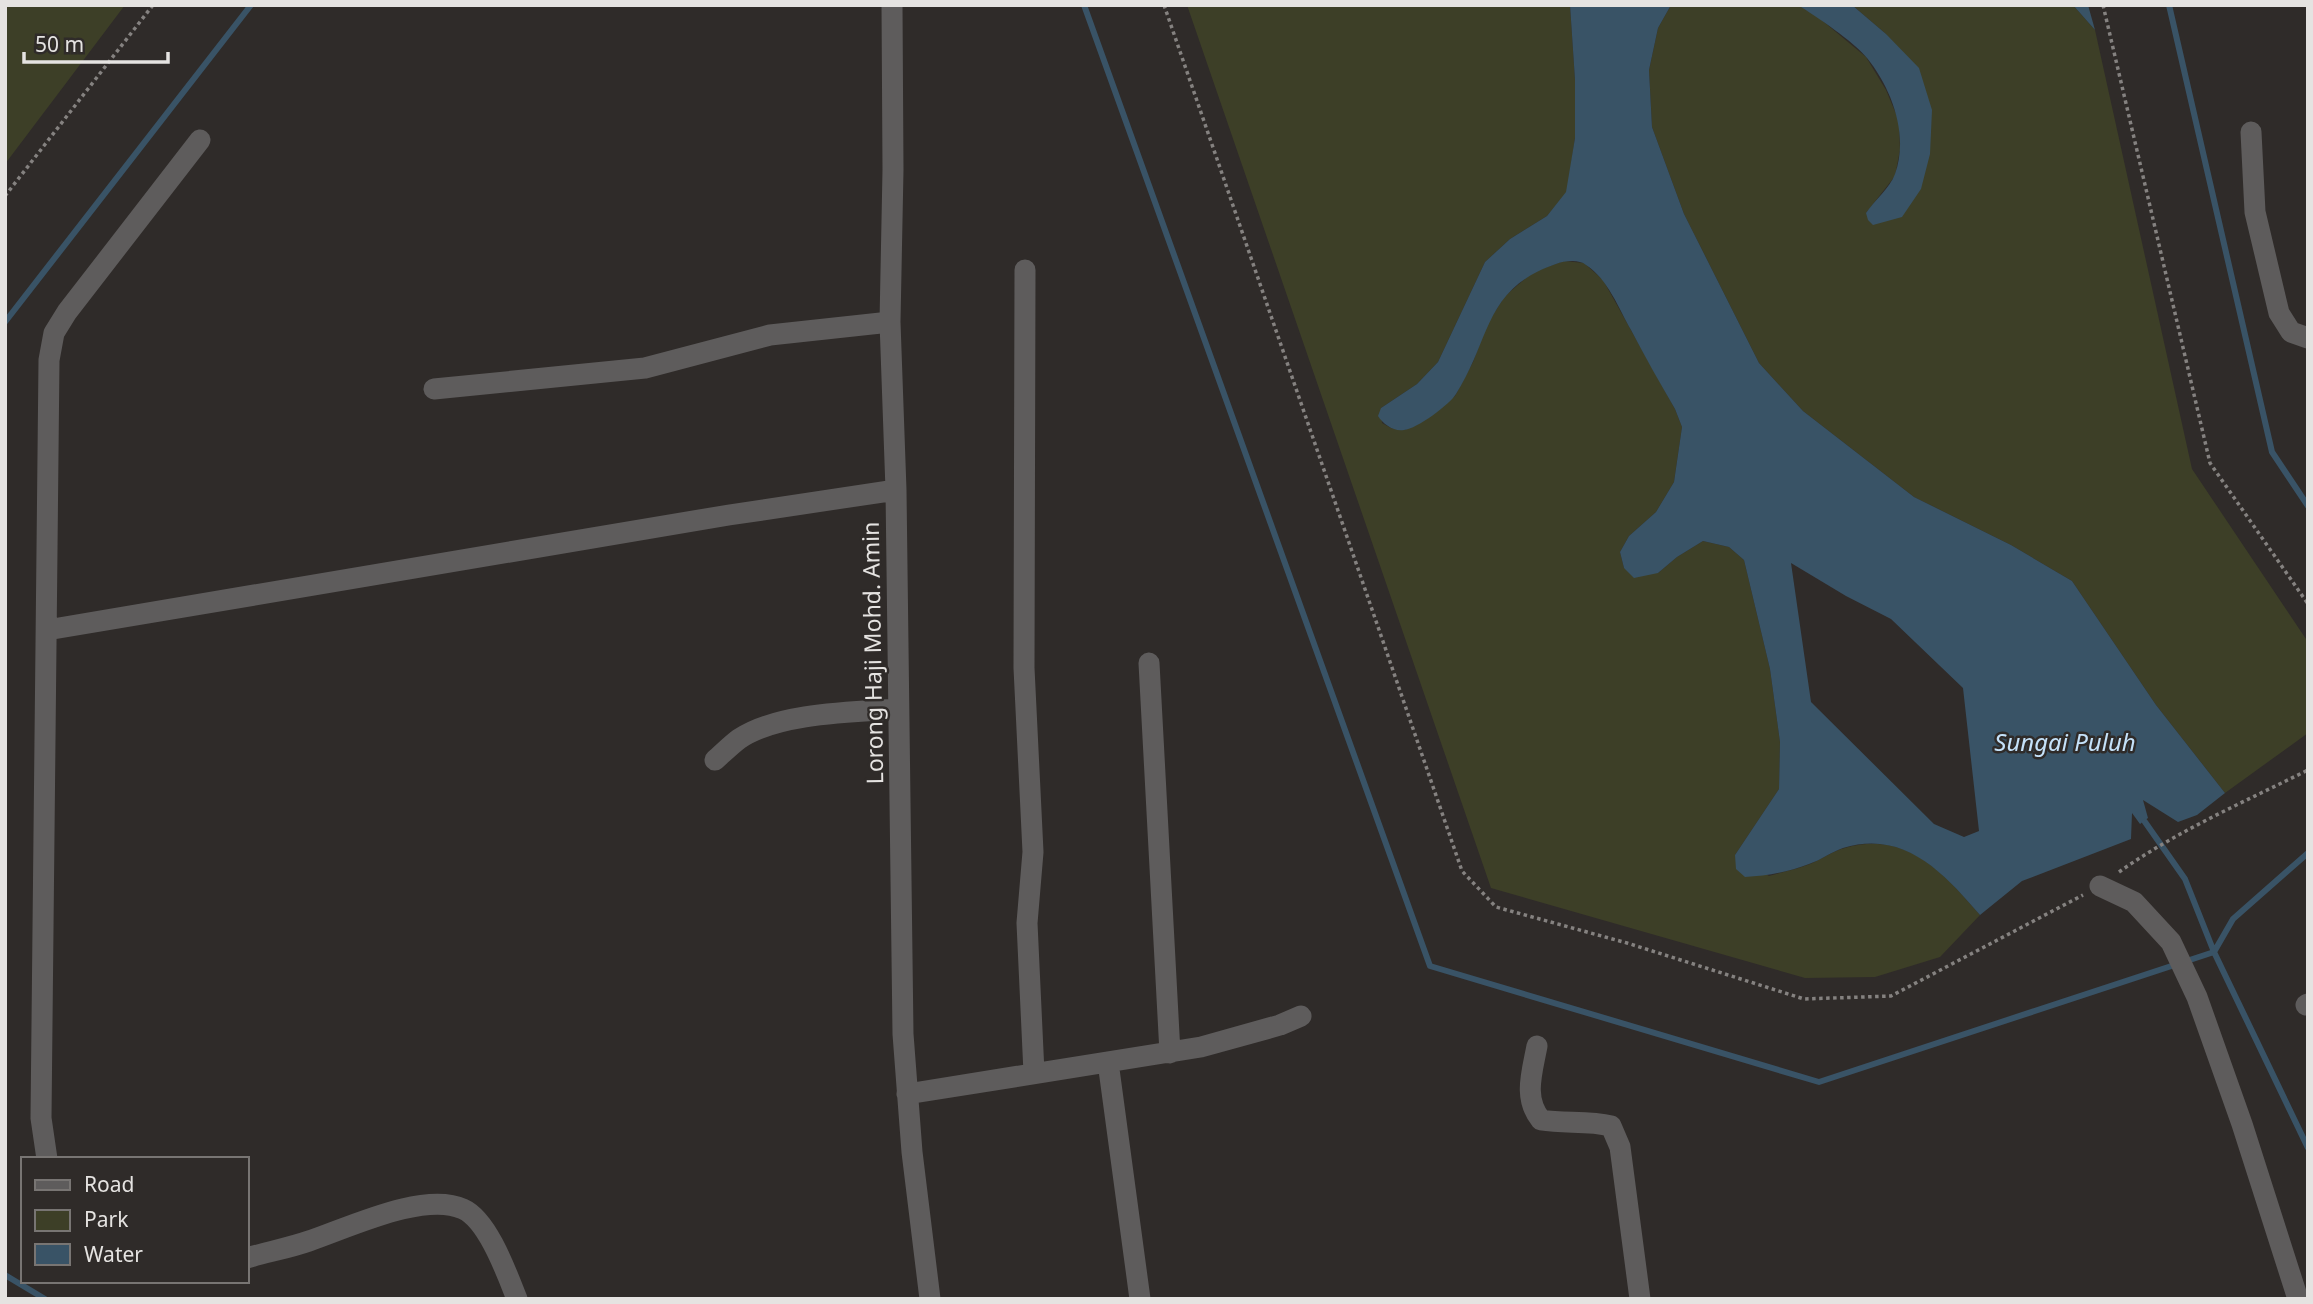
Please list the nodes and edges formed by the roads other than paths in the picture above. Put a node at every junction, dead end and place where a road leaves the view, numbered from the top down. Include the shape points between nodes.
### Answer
1 (892, 5) edge
2 (2251, 132) dead end
3 (200, 140) dead end
4 (1025, 270) dead end
5 (890, 321) junction
6 (2308, 338) edge
7 (434, 389) dead end
8 (896, 490) junction
9 (47, 630) junction
10 (1149, 663) dead end
11 (898, 709) junction
12 (715, 760) dead end
13 (2100, 886) road end
14 (1301, 1016) dead end
15 (1537, 1046) dead end
16 (1170, 1053) junction
17 (1108, 1062) junction
18 (1034, 1073) junction
19 (907, 1094) junction
20 (47, 1157) edge
21 (248, 1258) edge
22 (517, 1299) edge
23 (930, 1299) edge
24 (1140, 1299) edge
25 (1640, 1299) edge
26 (2298, 1299) edge

1 - 5 street, Lorong Haji Mohd. Amin
2 - 6 street via 2255,212 2279,313 2291,332
3 - 9 street via 54,333 49,360
4 - 18 street via 1024,668 1033,852 1027,923
5 - 7 street via 770,335 645,368
5 - 8 street, Lorong Haji Mohd. Amin
8 - 9 street
8 - 11 street, Lorong Haji Mohd. Amin
9 - 20 street via 41,1118
10 - 16 street
11 - 12 street via 820,714 762,727 740,738
11 - 19 street, Lorong Haji Mohd. Amin
13 - 26 street via 2134,902 2171,942 2197,997
14 - 16 street
15 - 25 street via 1530,1089 1532,1110 1541,1121 1612,1126 1620,1147
16 - 17 street
17 - 18 street
17 - 24 street
18 - 19 street
19 - 23 street, Lorong Haji Mohd. Amin
21 - 22 street via 402,1209 438,1203 464,1209 483,1227

